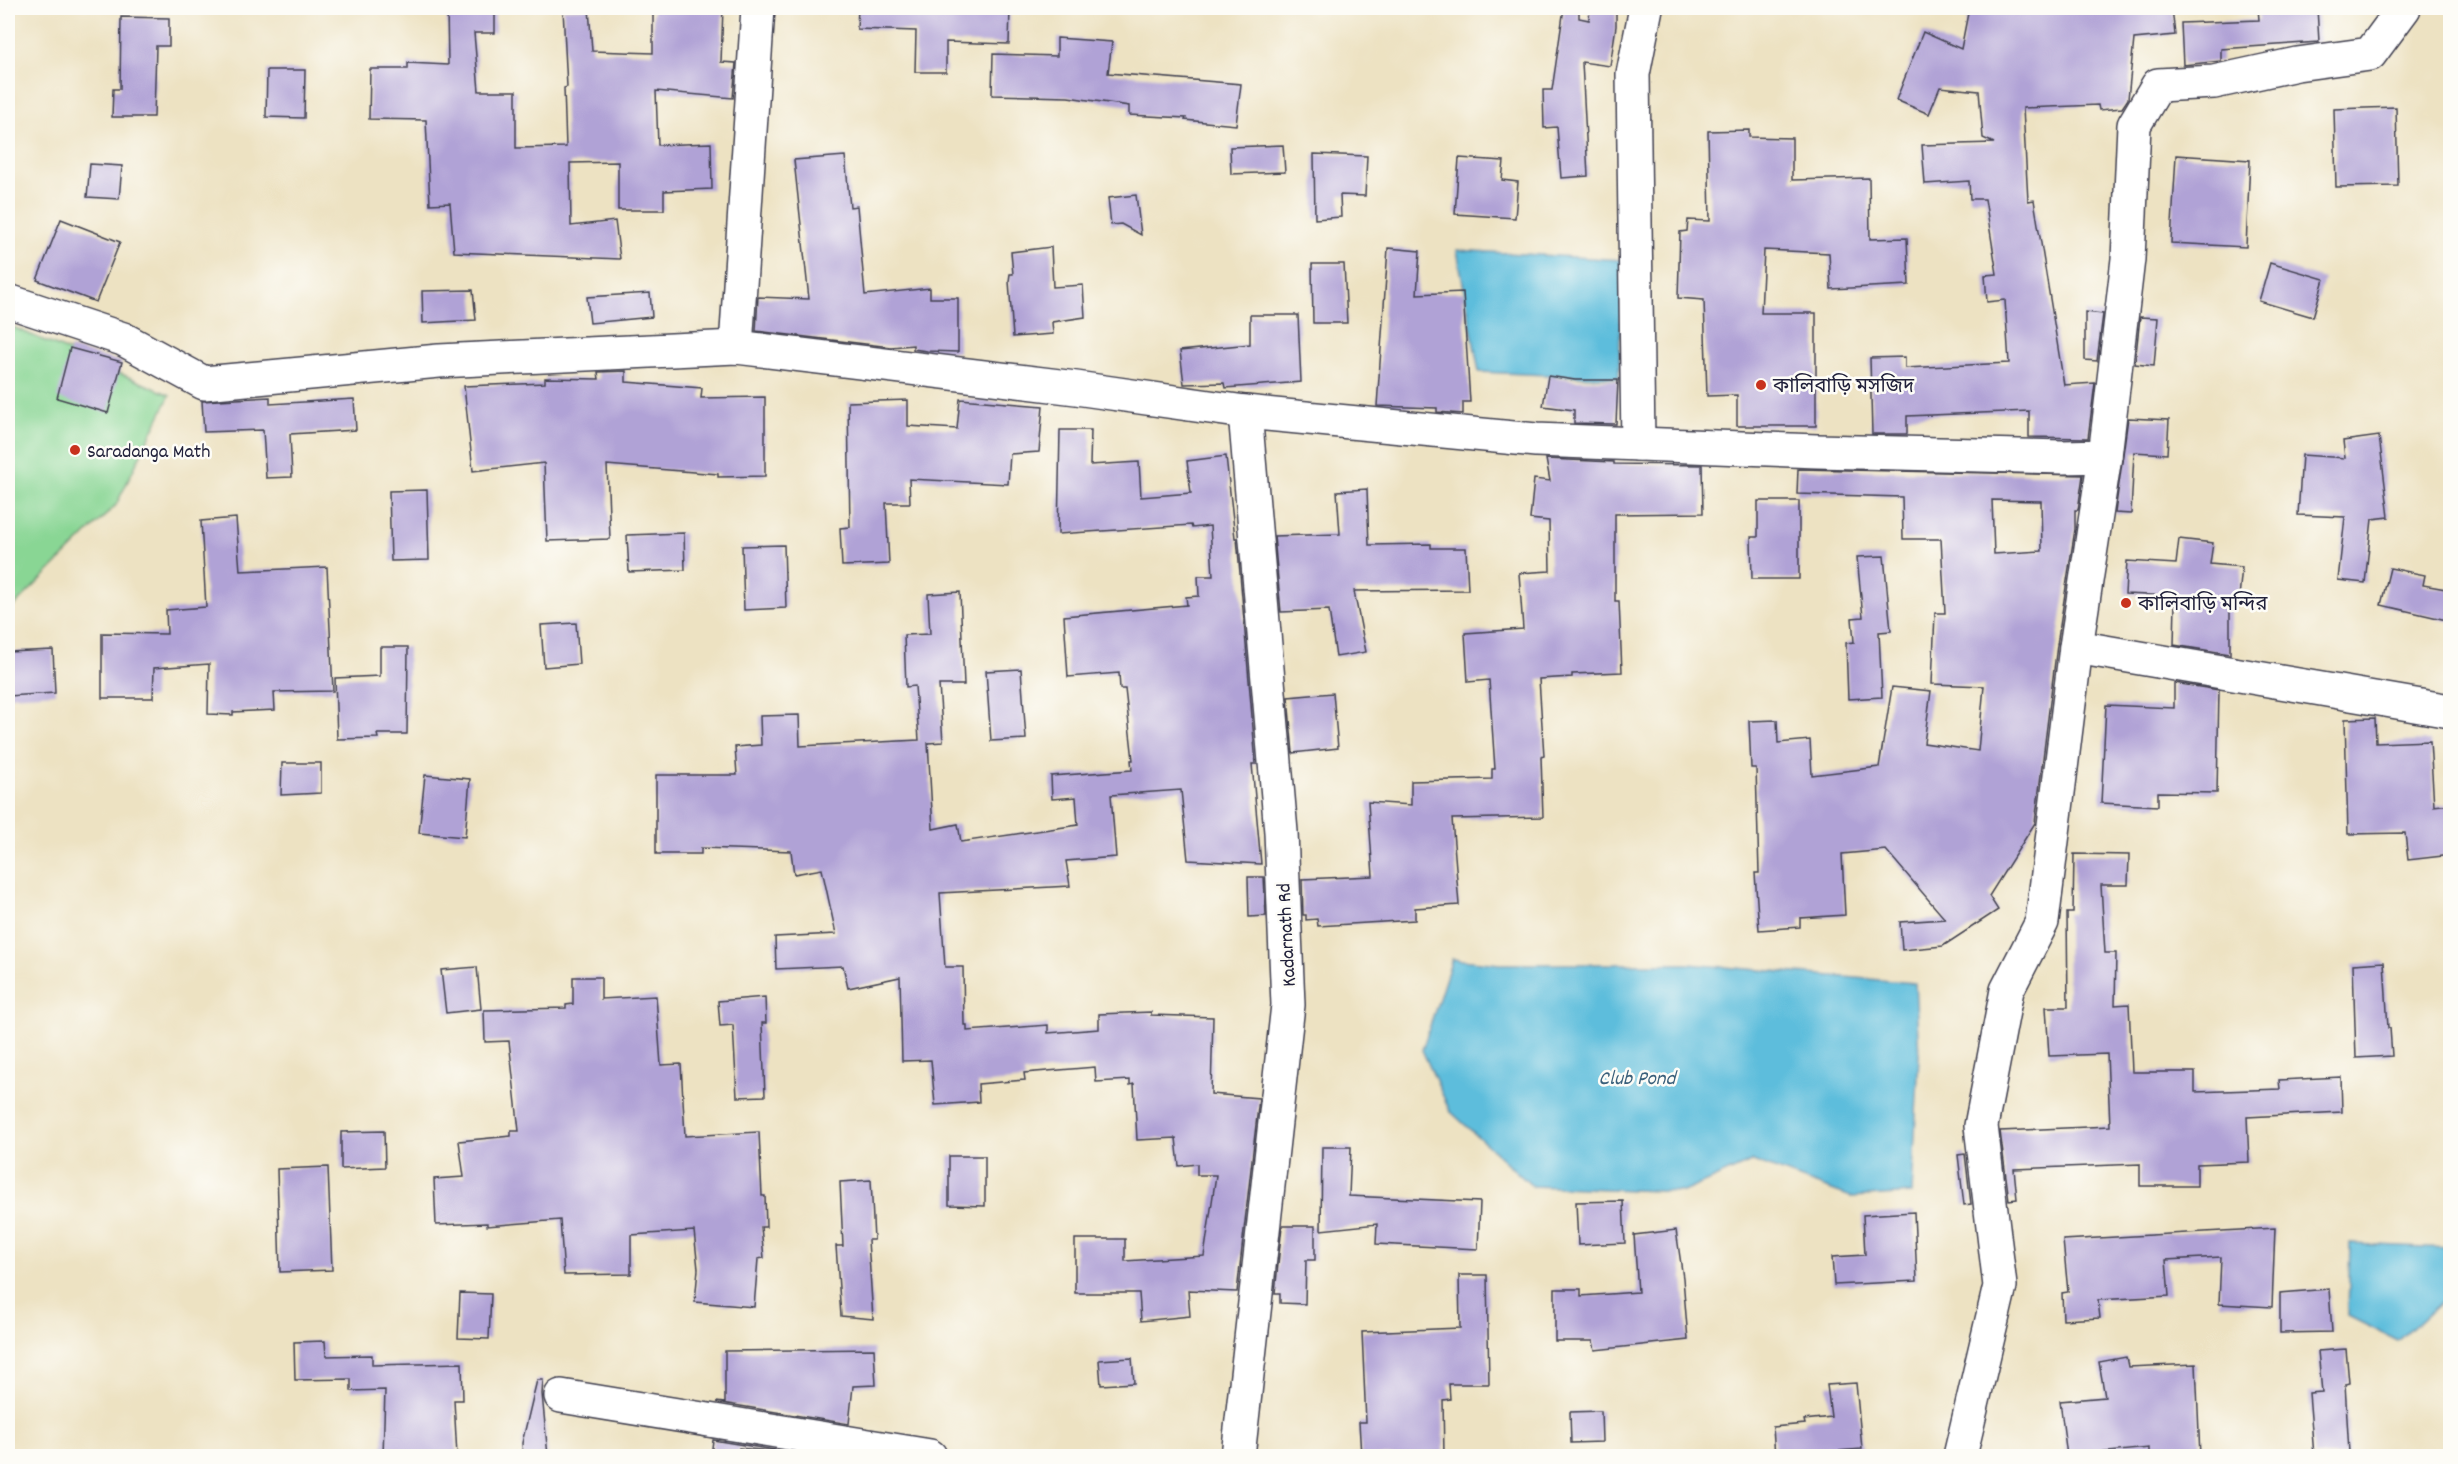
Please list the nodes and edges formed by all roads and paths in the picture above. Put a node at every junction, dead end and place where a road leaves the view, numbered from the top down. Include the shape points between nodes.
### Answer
1 (758, 8) edge
2 (1646, 8) edge
3 (2404, 8) edge
4 (8, 301) edge
5 (736, 347) junction
6 (1245, 412) junction
7 (1638, 444) junction
8 (2105, 456) junction
9 (2076, 647) junction
10 (2451, 711) edge
11 (561, 1396) dead end
12 (930, 1456) edge
13 (1238, 1456) edge
14 (1960, 1456) edge

1 - 5 street
2 - 7 street via 1633,74
3 - 8 street via 2370,54 2297,64 2214,82 2158,85 2134,124 2128,259
4 - 5 street via 123,339 204,383 439,361
5 - 6 street
6 - 7 street via 1536,440
6 - 13 street, Kadarnath Rd via 1281,832 1288,1005
7 - 8 street
8 - 9 street
9 - 10 street
9 - 14 street via 2042,921 2007,990 1981,1126 2000,1286
11 - 12 street

